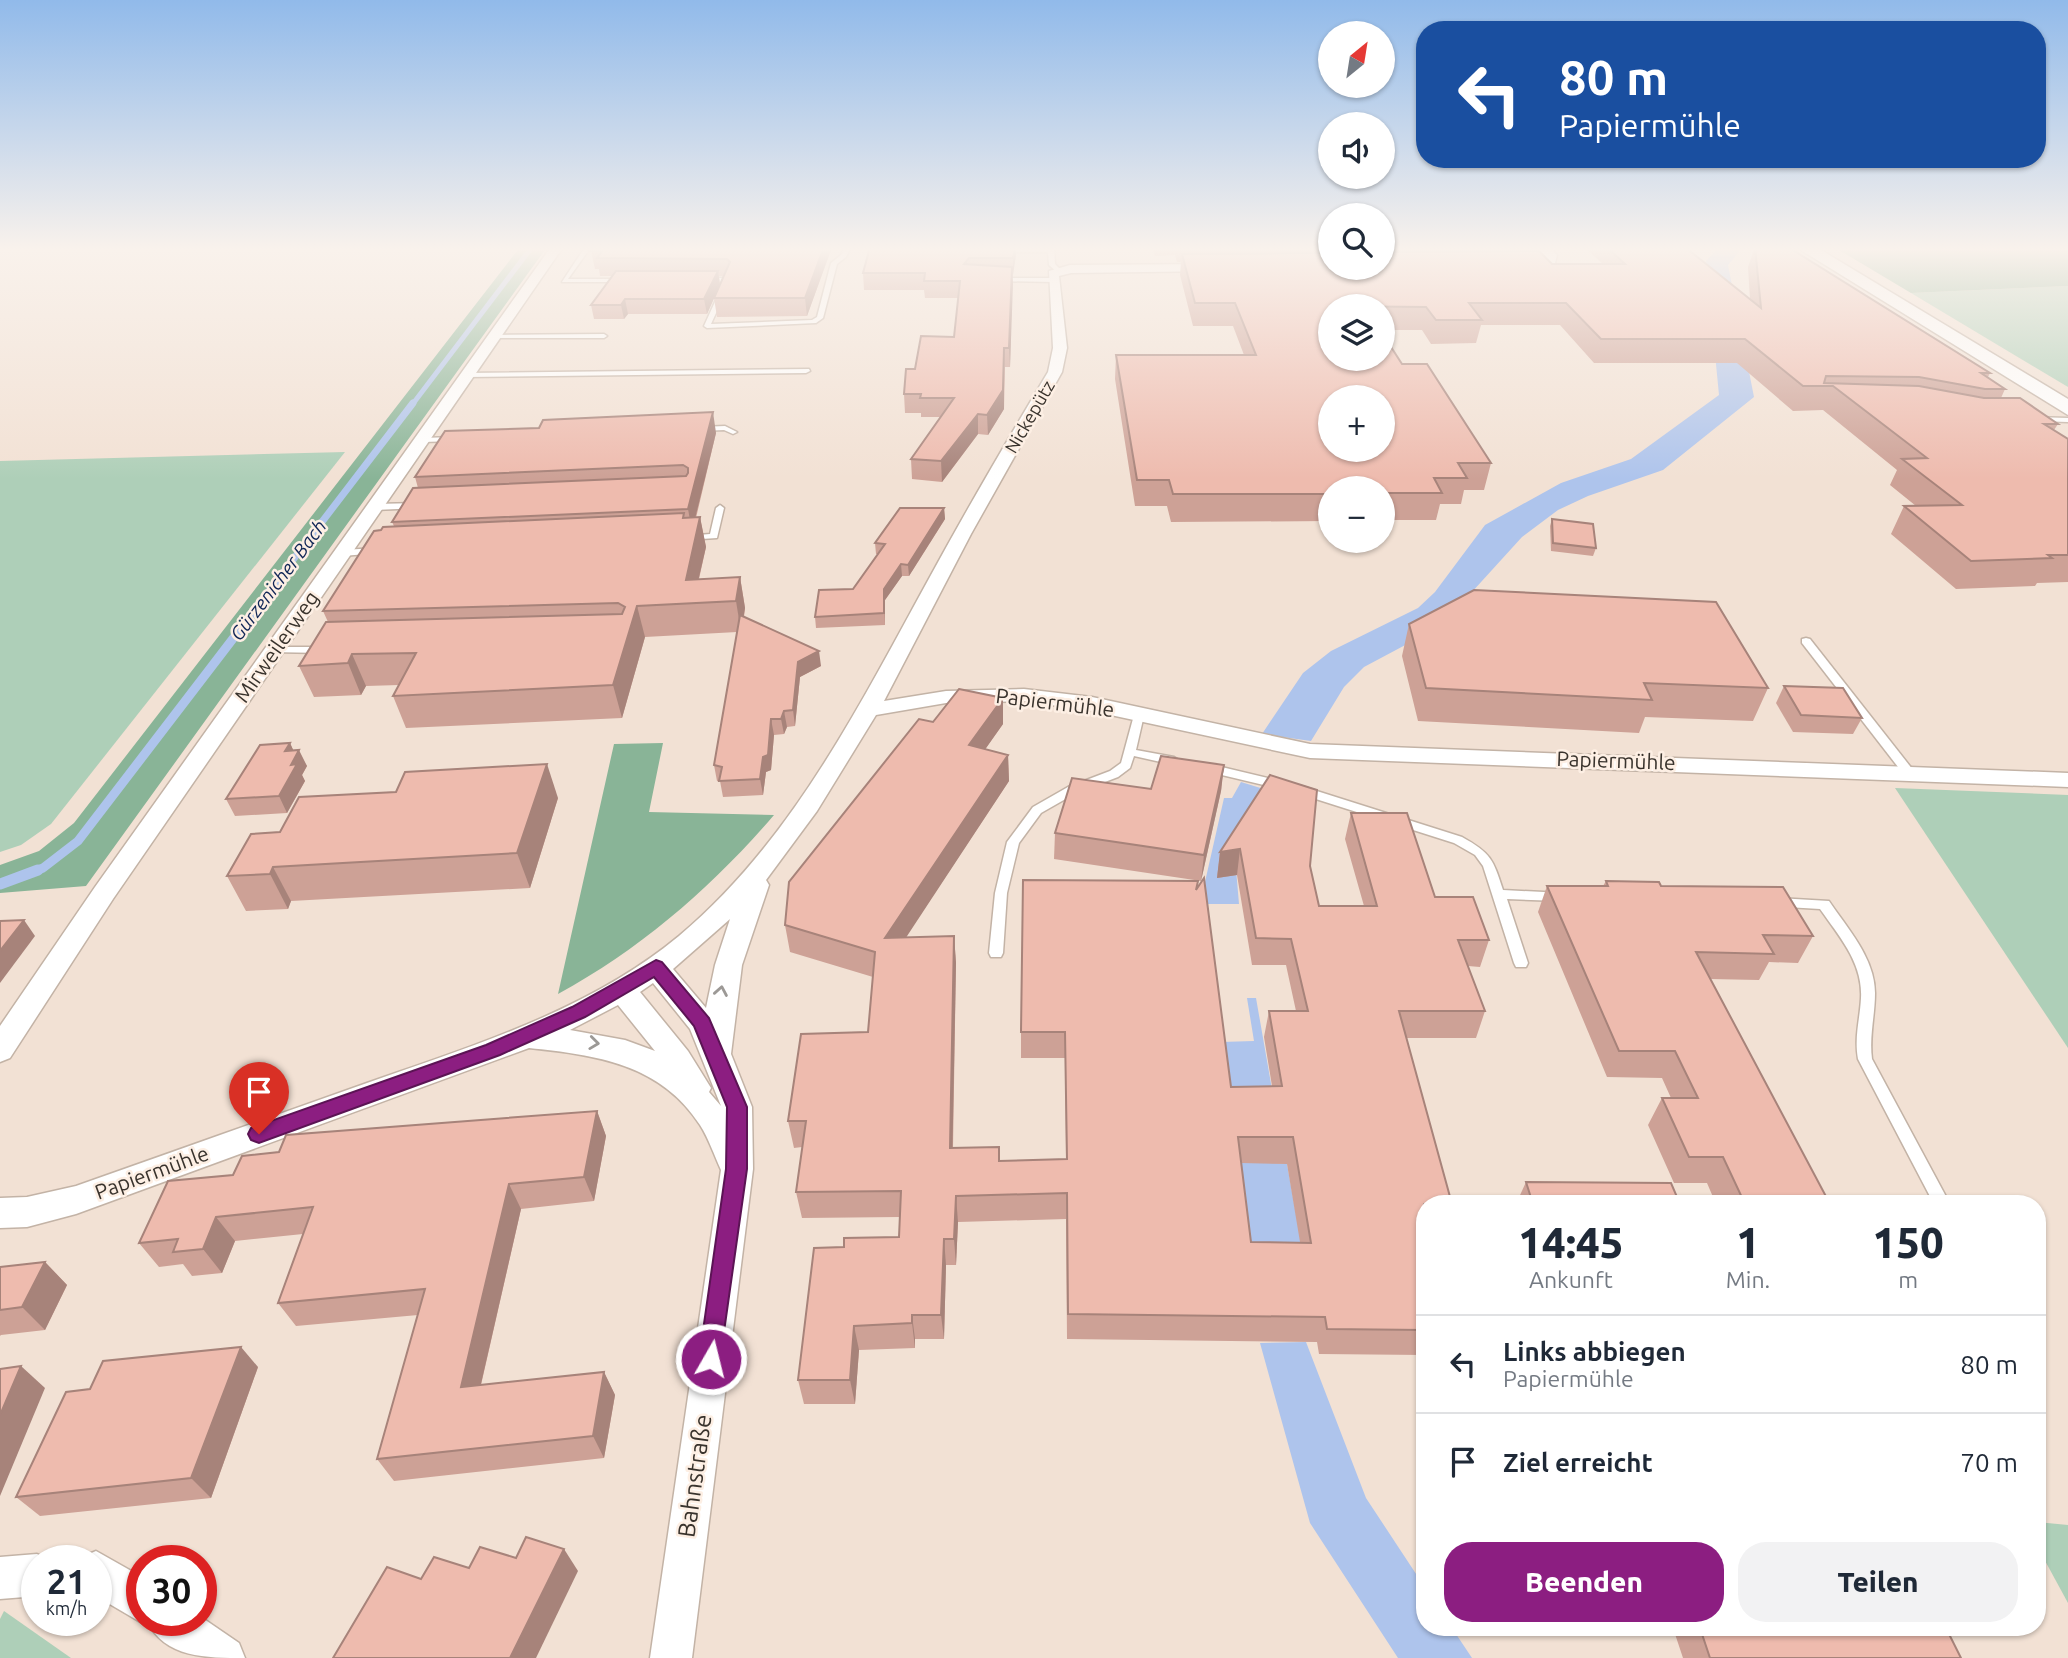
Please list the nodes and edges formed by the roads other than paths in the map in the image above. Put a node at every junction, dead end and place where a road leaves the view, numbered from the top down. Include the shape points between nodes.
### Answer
1 (503, 324) edge
2 (708, 324) edge
3 (804, 324) edge
4 (1059, 324) edge
5 (1931, 324) edge
6 (604, 336) dead end
7 (494, 337) junction
8 (806, 371) dead end
9 (466, 374) junction
10 (2068, 408) edge
11 (2023, 419) edge
12 (2068, 420) edge
13 (685, 430) edge
14 (733, 432) dead end
15 (460, 439) edge
16 (421, 440) junction
17 (429, 505) edge
18 (374, 507) junction
19 (720, 508) dead end
20 (673, 539) edge
21 (390, 551) edge
22 (342, 553) junction
23 (1806, 641) dead end
24 (274, 650) junction
25 (331, 650) edge
26 (868, 710) junction
27 (1139, 715) junction
28 (1129, 752) junction
29 (1909, 773) junction
30 (2068, 780) edge
31 (760, 874) junction
32 (1500, 894) junction
33 (1581, 897) edge
34 (1757, 902) edge
35 (996, 953) dead end
36 (1521, 963) dead end
37 (656, 967) junction
38 (621, 988) junction
39 (526, 1036) junction
40 (0, 1049) edge
41 (719, 1059) junction
42 (708, 1110) junction
43 (737, 1169) junction
44 (1937, 1195) edge
45 (0, 1213) edge
46 (21, 1576) edge
47 (0, 1578) edge
48 (192, 1636) edge
49 (223, 1658) edge
50 (671, 1658) edge

1 - 7 street, Mirweilerweg
2 - 3 lane
4 - 26 street, Nickepütz via 1055,372
5 - 10 main road
6 - 7 lane
7 - 9 street, Mirweilerweg
8 - 9 lane
9 - 16 street, Mirweilerweg
11 - 12 lane
13 - 14 lane via 725,428
15 - 16 lane
16 - 18 street, Mirweilerweg
17 - 18 lane
18 - 22 street, Mirweilerweg
19 - 20 lane via 714,536
21 - 22 lane
22 - 24 street, Mirweilerweg
23 - 29 lane
24 - 25 lane
24 - 40 street, Mirweilerweg
26 - 27 street, Papiermühle via 982,694 1058,699
26 - 31 street, Papiermühle via 821,789
27 - 28 lane
27 - 29 street, Papiermühle via 1310,751
28 - 32 lane via 1317,794 1458,841 1479,852 1489,864
28 - 35 lane via 1126,765 1114,774 1037,810 1013,842 1001,893
29 - 30 street, Papiermühle
31 - 37 street, Papiermühle via 686,945
41 -> 31 street, Bahnstraße via 718,1012 725,968
32 - 33 lane
32 - 36 lane
34 - 44 lane via 1824,904 1864,966 1869,989 1861,1038 1865,1059
37 - 38 street, Papiermühle
37 - 41 street, Bahnstraße via 702,1023
38 - 39 street, Papiermühle
38 - 42 street via 678,1059
39 -> 42 street via 608,1045 641,1055 675,1078
39 - 45 street, Papiermühle via 76,1200 27,1212
41 - 43 street, Bahnstraße via 737,1107
42 - 43 street
43 - 50 street, Bahnstraße
46 - 47 street
48 - 49 street

